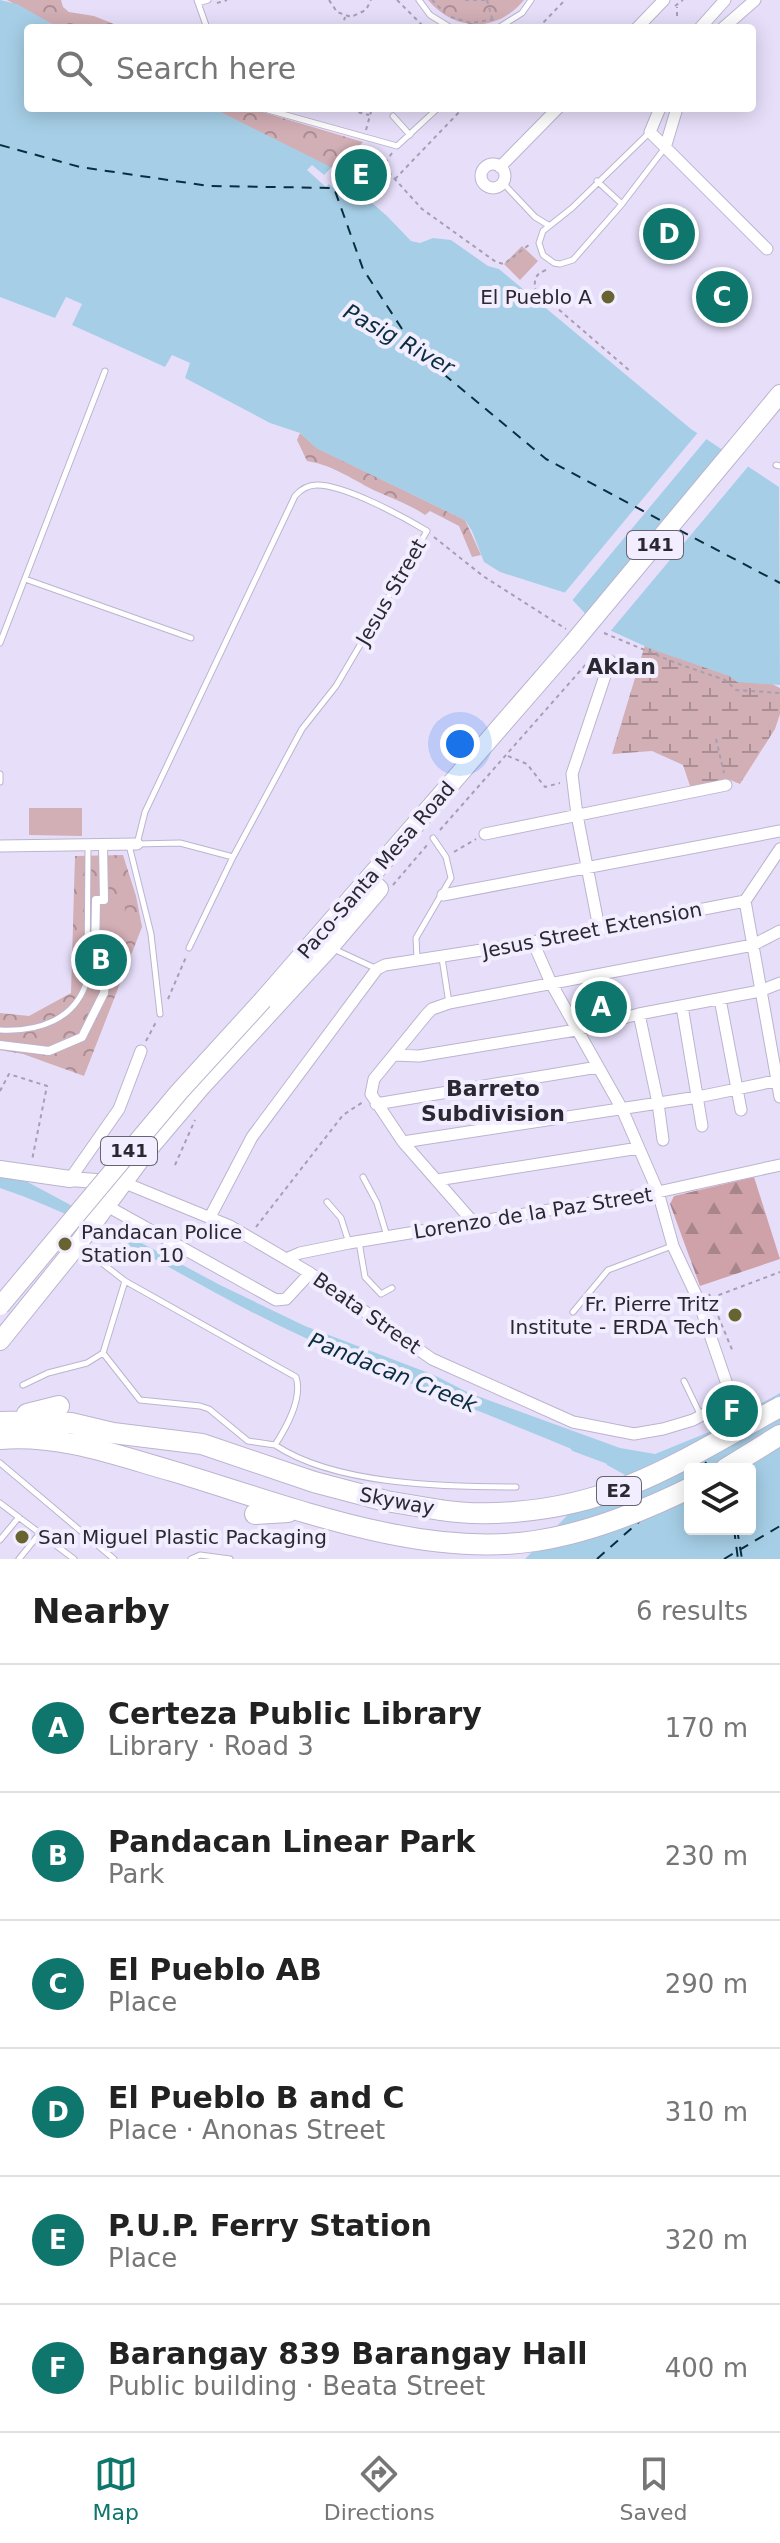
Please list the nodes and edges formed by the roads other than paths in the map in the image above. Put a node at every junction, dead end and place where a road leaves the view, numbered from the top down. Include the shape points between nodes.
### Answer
1 (208, 0) edge
2 (419, 0) edge
3 (531, 0) edge
4 (725, 0) edge
5 (755, 0) edge
6 (198, 1) edge
7 (668, 3) edge
8 (206, 24) edge
9 (445, 24) edge
10 (504, 24) edge
11 (642, 24) edge
12 (704, 24) edge
13 (728, 24) edge
14 (275, 112) edge
15 (434, 112) edge
16 (554, 112) edge
17 (658, 112) edge
18 (676, 112) edge
19 (393, 116) dead end
20 (650, 132) junction
21 (410, 135) junction
22 (665, 148) junction
23 (500, 167) junction
24 (597, 181) junction
25 (503, 183) junction
26 (622, 204) junction
27 (548, 225) junction
28 (767, 249) dead end
29 (105, 371) dead end
30 (780, 394) edge
31 (25, 579) junction
32 (2, 630) edge
33 (191, 638) dead end
34 (0, 643) edge
35 (610, 661) road end
36 (0, 774) edge
37 (0, 782) edge
38 (726, 785) road end
39 (577, 815) junction
40 (780, 831) edge
41 (485, 834) road end
42 (433, 838) dead end
43 (133, 844) junction
44 (103, 845) junction
45 (0, 846) edge
46 (88, 846) junction
47 (780, 849) edge
48 (233, 857) junction
49 (588, 867) junction
50 (374, 885) junction
51 (443, 895) junction
52 (745, 901) junction
53 (599, 928) junction
54 (780, 931) edge
55 (533, 942) junction
56 (753, 945) junction
57 (189, 948) road end
58 (338, 951) dead end
59 (442, 958) junction
60 (417, 961) junction
61 (377, 969) junction
62 (551, 983) junction
63 (780, 983) edge
64 (760, 991) junction
65 (720, 999) junction
66 (449, 1003) junction
67 (682, 1006) junction
68 (160, 1014) road end
69 (639, 1014) junction
70 (0, 1030) edge
71 (576, 1030) junction
72 (0, 1045) edge
73 (141, 1051) road end
74 (394, 1055) junction
75 (598, 1067) junction
76 (778, 1080) edge
77 (737, 1090) junction
78 (698, 1097) junction
79 (780, 1097) edge
80 (374, 1101) junction
81 (658, 1103) junction
82 (622, 1109) junction
83 (741, 1110) dead end
84 (702, 1126) dead end
85 (663, 1140) dead end
86 (403, 1142) junction
87 (639, 1148) junction
88 (780, 1165) edge
89 (0, 1169) edge
90 (363, 1177) dead end
91 (70, 1179) junction
92 (437, 1180) junction
93 (125, 1183) junction
94 (658, 1192) junction
95 (327, 1202) dead end
96 (107, 1206) junction
97 (210, 1217) junction
98 (473, 1222) junction
99 (387, 1237) junction
100 (354, 1242) junction
101 (78, 1245) junction
102 (673, 1246) junction
103 (286, 1259) junction
104 (310, 1273) junction
105 (125, 1281) junction
106 (392, 1288) dead end
107 (0, 1306) edge
108 (573, 1312) dead end
109 (0, 1341) edge
110 (103, 1353) junction
111 (684, 1381) dead end
112 (23, 1385) dead end
113 (780, 1407) edge
114 (0, 1413) edge
115 (701, 1417) junction
116 (0, 1422) edge
117 (780, 1435) edge
118 (0, 1439) edge
119 (271, 1452) junction
120 (0, 1463) edge
121 (735, 1463) edge
122 (314, 1482) junction
123 (516, 1487) dead end
124 (684, 1491) edge
125 (0, 1503) edge
126 (300, 1511) junction
127 (255, 1514) dead end
128 (19, 1517) junction
129 (40, 1533) junction
130 (0, 1540) edge
131 (70, 1558) edge
132 (214, 1558) edge
133 (19, 1559) edge
134 (114, 1559) edge
135 (191, 1559) edge
136 (230, 1559) edge

1 - 6 lane
2 - 9 lane
3 - 10 lane
4 - 12 street
5 - 13 street
6 - 8 lane
7 - 11 street
14 - 21 lane via 397,146
15 - 21 lane
16 - 23 street
17 - 20 street
18 - 22 street
19 - 21 lane
20 - 22 street
20 - 24 lane
22 - 26 lane
22 - 28 street
23 - 25 street
23 - 25 street via 487,165 480,179 492,188
24 - 26 lane
24 - 27 lane
25 - 27 lane
26 - 27 lane via 573,260 562,264 543,255 540,237
29 - 31 lane
30 - 50 main road, Paco-Santa Mesa Road / 141, bridge
31 - 32 lane
31 - 33 lane
32 - 34 lane
35 - 39 street via 572,774
36 - 37 lane
38 - 39 street
39 - 41 street
39 - 49 street
40 - 49 street
42 - 51 lane via 446,857 451,878
43 - 44 street
43 - 48 lane via 180,843
43 - 48 lane, Jesus Street via 289,508 301,489 317,485 342,491 427,531 336,686 309,717
43 - 68 lane
44 - 46 street
44 - 72 street via 104,900 96,900 95,956 108,957 104,993 82,1037 49,1051
45 - 46 street
46 - 70 lane via 84,991 58,1019 32,1029
47 - 52 street
48 - 57 lane, Jesus Street
49 - 51 street
49 - 53 street
50 - 93 main road, Paco-Santa Mesa Road / 141
50 - 107 main road, Paco-Santa Mesa Road / 141, bridge via 179,1092
51 - 60 lane via 416,938
52 - 53 street, Jesus Street Extension
52 - 56 street
53 - 55 street, Jesus Street Extension
54 - 56 street
55 - 59 street, Jesus Street Extension
55 - 62 street
56 - 62 street
56 - 64 street
58 - 61 lane
59 - 60 street, Jesus Street Extension
59 - 66 lane
60 - 61 street, Jesus Street Extension
61 - 97 street via 252,1137
62 - 66 street
62 - 71 street
63 - 64 street
64 - 65 street
64 - 76 street
65 - 67 street
65 - 77 street
66 - 74 street via 432,1009
67 - 69 street
67 - 78 street
69 - 71 street
69 - 81 street
71 - 74 street via 419,1056
71 - 75 street
73 - 91 street via 119,1109
74 - 80 street via 374,1079
75 - 80 street
75 - 82 street
76 - 77 street
76 - 79 street
77 - 78 street
77 - 83 street
78 - 81 street
78 - 84 street
80 - 86 street
81 - 82 street
81 - 85 street
82 - 86 street
82 - 87 street
86 - 92 street
87 - 92 street
87 - 94 street
88 - 94 street, Lorenzo de la Paz Street
89 - 91 main road, Beata Street
90 - 99 lane
91 - 93 street, Beata Street
92 - 98 street
93 - 96 main road, Paco-Santa Mesa Road / 141
93 - 97 street, Beata Street
94 - 98 street, Lorenzo de la Paz Street
94 - 102 street
95 - 100 lane
96 - 101 main road, Paco-Santa Mesa Road / 141
96 - 104 street via 276,1300 286,1299
97 - 103 street, Beata Street
98 - 99 street, Lorenzo de la Paz Street
99 - 100 street, Lorenzo de la Paz Street
100 - 103 street, Lorenzo de la Paz Street
100 - 106 lane via 365,1277 381,1294
101 - 105 lane
101 - 109 main road, Paco-Santa Mesa Road / 141
102 - 108 lane via 608,1270
102 - 115 street, Beata Street via 731,1396
103 - 104 street, Beata Street
104 - 115 street, Beata Street via 432,1359 568,1420 634,1434
105 - 110 lane
105 - 119 lane via 296,1377 295,1401
110 - 112 lane
110 - 119 lane via 140,1400 209,1409 248,1441
111 - 115 lane
113 - 122 highway, Skyway / E2, bridge via 638,1483 540,1510 458,1513
114 - 116 highway via 56,1402
116 - 122 highway, Skyway / E2 via 71,1423 202,1444
117 - 121 highway
118 - 126 highway, Skyway / E2 via 69,1442
119 - 122 highway
119 - 123 lane via 339,1471 440,1487
120 - 134 lane
124 - 126 highway, Skyway / E2 via 593,1527 494,1545 377,1530
125 - 128 lane
126 - 127 highway
128 - 129 lane
128 - 130 lane
129 - 131 lane
129 - 133 lane
132 - 135 lane
132 - 136 lane

